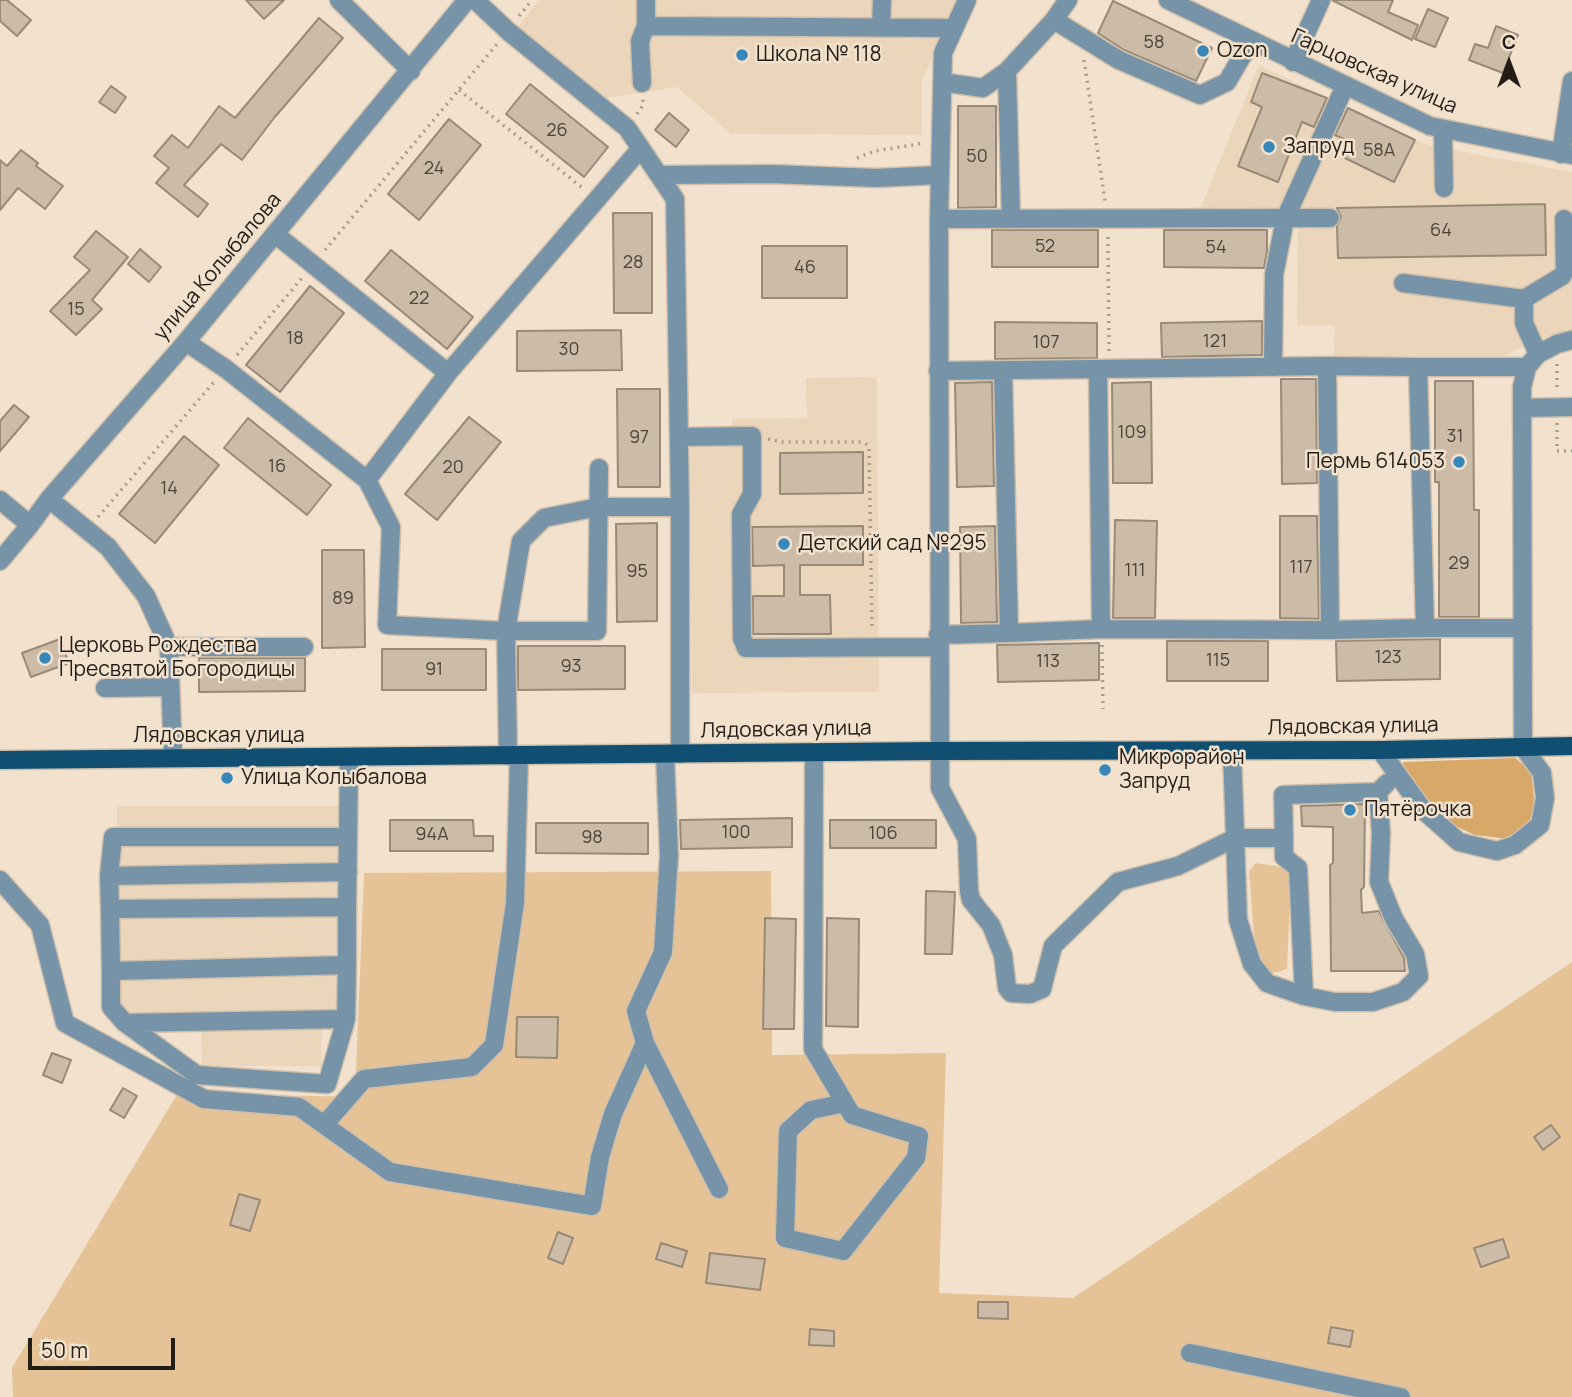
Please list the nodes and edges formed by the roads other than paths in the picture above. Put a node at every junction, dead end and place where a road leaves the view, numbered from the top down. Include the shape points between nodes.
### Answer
1 (339, 0) edge
2 (467, 0) edge
3 (475, 0) edge
4 (646, 0) edge
5 (882, 0) edge
6 (967, 0) edge
7 (1068, 0) edge
8 (1168, 0) edge
9 (1321, 0) edge
10 (1054, 20) junction
11 (646, 26) junction
12 (881, 28) junction
13 (954, 28) junction
14 (1251, 41) junction
15 (1293, 62) junction
16 (411, 71) junction
17 (1007, 71) junction
18 (1572, 81) edge
19 (942, 82) junction
20 (642, 83) dead end
21 (1345, 86) junction
22 (1443, 131) junction
23 (641, 148) junction
24 (1566, 155) edge
25 (659, 175) junction
26 (940, 175) junction
27 (1444, 188) dead end
28 (1330, 218) dead end
29 (939, 219) junction
30 (1011, 219) junction
31 (1285, 219) junction
32 (1564, 219) dead end
33 (275, 234) junction
34 (1403, 283) dead end
35 (1524, 299) junction
36 (1572, 341) edge
37 (186, 342) junction
38 (1532, 360) junction
39 (1327, 366) junction
40 (1273, 367) junction
41 (1418, 367) junction
42 (1098, 370) junction
43 (938, 371) junction
44 (1003, 371) junction
45 (448, 373) junction
46 (1572, 407) edge
47 (1522, 408) junction
48 (679, 437) junction
49 (599, 468) dead end
50 (367, 480) junction
51 (49, 499) junction
52 (0, 500) edge
53 (598, 507) junction
54 (680, 507) junction
55 (30, 525) junction
56 (0, 561) edge
57 (1425, 628) junction
58 (1523, 628) junction
59 (1101, 629) junction
60 (1330, 630) junction
61 (506, 631) junction
62 (1009, 633) junction
63 (938, 641) junction
64 (169, 648) junction
65 (304, 648) dead end
66 (170, 687) junction
67 (105, 688) dead end
68 (1572, 746) edge
69 (1523, 747) junction
70 (1380, 750) junction
71 (938, 751) junction
72 (1232, 751) junction
73 (814, 752) junction
74 (673, 754) junction
75 (514, 755) junction
76 (173, 758) junction
77 (349, 758) junction
78 (0, 760) edge
79 (1395, 773) junction
80 (1378, 792) junction
81 (348, 837) junction
82 (1235, 838) junction
83 (1284, 838) junction
84 (348, 872) junction
85 (109, 876) junction
86 (0, 880) edge
87 (347, 907) junction
88 (110, 909) junction
89 (347, 965) junction
90 (111, 971) junction
91 (1304, 996) junction
92 (346, 1019) junction
93 (125, 1024) junction
94 (645, 1042) junction
95 (845, 1103) junction
96 (324, 1125) junction
97 (719, 1189) dead end
98 (1190, 1353) dead end
99 (1401, 1397) edge

1 - 16 street
2 - 16 street, улица Колыбалова
3 - 23 street via 627,128
4 - 11 street
5 - 12 street
6 - 13 street
7 - 10 street
8 - 14 street, Гарцовская улица
9 - 15 street
10 - 14 street via 1119,60 1200,95 1227,82
10 - 17 street
11 - 12 street
11 - 20 street via 640,41
12 - 13 street
13 - 19 street via 943,53
14 - 15 street, Гарцовская улица
15 - 21 street, Гарцовская улица
16 - 33 street, улица Колыбалова
17 - 19 street via 983,88
17 - 30 street
18 - 24 street
19 - 26 street
21 - 22 street, Гарцовская улица
21 - 31 street
22 - 24 street, Гарцовская улица
22 - 27 street
23 - 25 street
23 - 45 street
25 - 26 street
25 - 48 street via 675,199
26 - 29 street
28 - 31 street
29 - 30 street
29 - 43 street
30 - 31 street
31 - 40 street via 1274,275
32 - 35 street via 1562,276
33 - 37 street, улица Колыбалова
33 - 45 street
34 - 35 street
35 - 38 street
36 - 38 street via 1557,344
37 - 50 street
37 - 51 street, улица Колыбалова
38 - 41 street
38 - 47 street via 1522,387
39 - 40 street
39 - 41 street
39 - 60 street
40 - 42 street
41 - 57 street
42 - 44 street
42 - 59 street
43 - 44 street
43 - 63 street
44 - 62 street
45 - 50 street
46 - 47 street
47 - 58 street
48 - 54 street
48 - 63 street via 752,436 752,494 741,514 742,643 746,648 872,648
49 - 53 street
50 - 61 street via 391,527 387,625
51 - 55 street, улица Колыбалова
51 - 64 street via 108,547 146,596
52 - 55 street
53 - 54 street
53 - 61 street via 544,518 521,541
53 - 61 street via 597,631
54 - 74 street
55 - 56 street, улица Колыбалова
57 - 58 street
57 - 60 street
58 - 69 street
59 - 60 street
59 - 62 street
61 - 75 street
62 - 63 street
63 - 71 street
64 - 65 street
64 - 66 street
66 - 67 street
66 - 76 street
68 - 69 main road, Лядовская улица
69 - 70 main road, Лядовская улица
69 - 79 street via 1542,773 1545,797 1540,825 1515,845 1497,851 1459,842 1423,810
70 - 72 main road, Лядовская улица
70 - 79 street
71 - 72 main road, Лядовская улица
71 - 73 main road, Лядовская улица
71 - 82 street via 940,788 967,839 971,900 991,925 1011,993 1042,989 1053,946 1118,882 1178,866
72 - 82 street
73 - 74 main road, Лядовская улица
73 - 95 street via 813,1049
74 - 75 main road, Лядовская улица
74 - 94 street via 663,952 636,1011
75 - 77 main road, Лядовская улица
75 - 96 street via 515,903 494,1045 472,1067 364,1079
76 - 77 main road, Лядовская улица
76 - 78 main road, Лядовская улица
77 - 81 street
79 - 80 street
80 - 83 street via 1283,795
80 - 91 street via 1379,882 1415,954 1419,976 1403,992 1373,1002
81 - 84 street
81 - 85 street via 113,837
82 - 83 street
82 - 91 street via 1238,920 1252,964 1266,983
83 - 91 street via 1284,857 1298,868
84 - 85 street
84 - 87 street
85 - 88 street
86 - 96 street via 40,925 65,1024 204,1099 299,1107
87 - 88 street
87 - 89 street
88 - 90 street
89 - 90 street
89 - 92 street
90 - 93 street via 111,1007
92 - 93 street
92 - 93 street via 327,1084 197,1075
94 - 96 street via 613,1114 592,1206 390,1172
94 - 97 street
95 - 95 street via 852,1115 919,1136 916,1158 843,1251 785,1238 788,1131 811,1110
98 - 99 street

